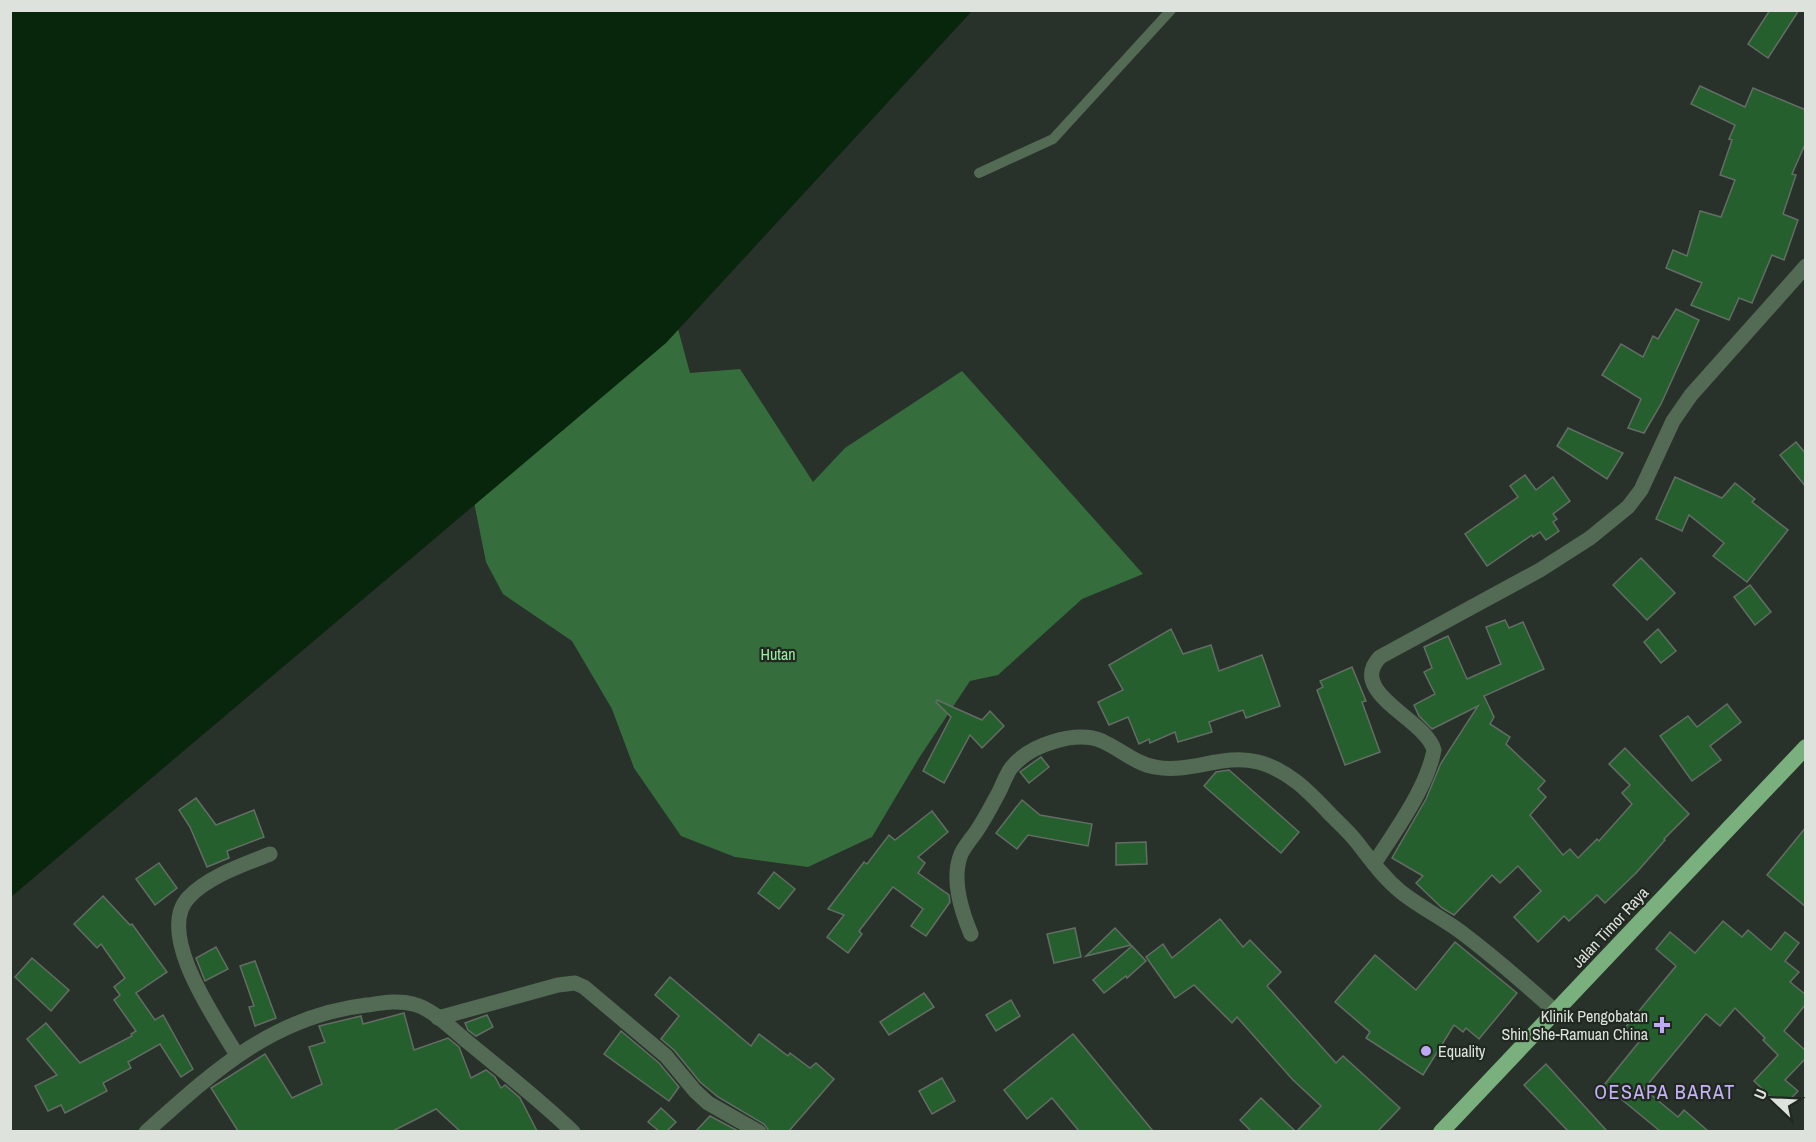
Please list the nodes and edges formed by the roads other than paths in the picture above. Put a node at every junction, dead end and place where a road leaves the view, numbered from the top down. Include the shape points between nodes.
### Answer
1 (1172, 10) edge
2 (979, 173) dead end
3 (1806, 266) edge
4 (1806, 747) edge
5 (270, 854) dead end
6 (1374, 864) junction
7 (971, 934) dead end
8 (1556, 1011) junction
9 (438, 1018) junction
10 (237, 1055) junction
11 (146, 1131) edge
12 (573, 1131) edge
13 (759, 1131) edge
14 (1441, 1131) edge

1 - 2 lane via 1053,138
3 - 6 street via 1691,396 1673,421 1641,490 1628,507 1590,538 1540,570 1380,657 1374,664 1371,672 1375,687 1428,736 1434,750 1429,771
4 - 8 highway, Jalan Timor Raya
5 - 10 street via 202,886 187,898 177,922 181,948 201,994
6 - 7 street via 1303,786 1271,766 1234,759 1185,767 1154,767 1101,741 1076,736 1020,759 962,853 957,870 958,893
6 - 8 street via 1402,892 1461,932
8 - 14 highway, Jalan Timor Raya
9 - 10 street via 415,1004 397,1002 344,1008 278,1030
9 - 12 street
9 - 13 street via 575,983 666,1056 708,1102
10 - 11 street

